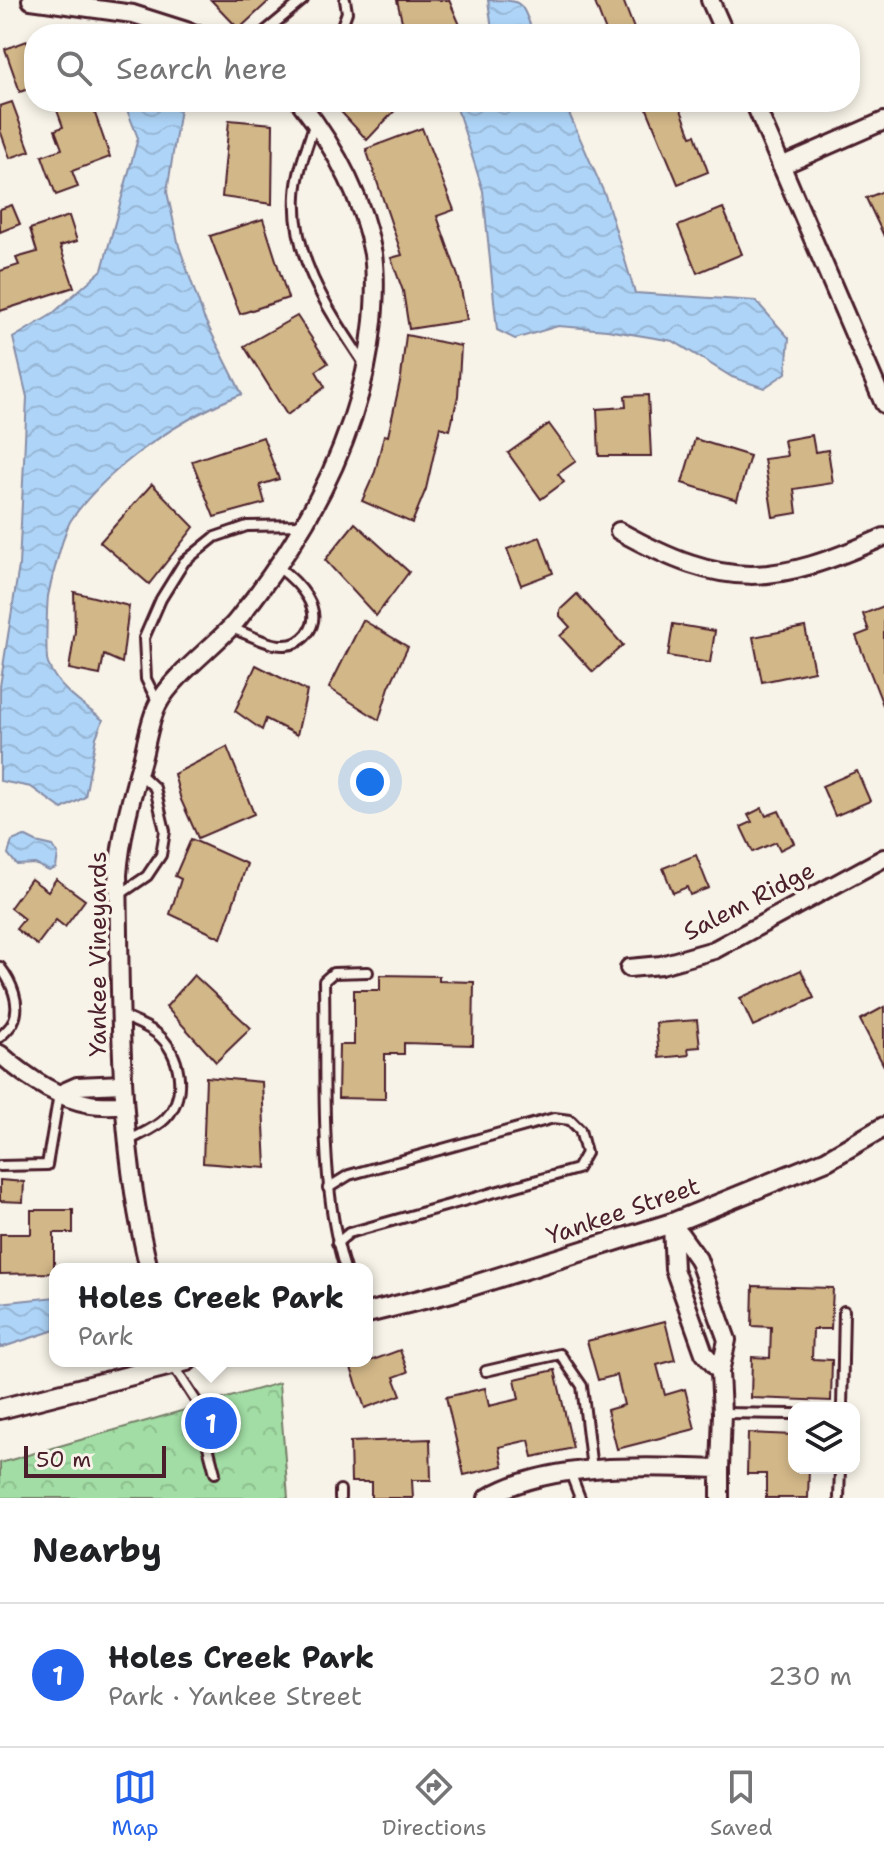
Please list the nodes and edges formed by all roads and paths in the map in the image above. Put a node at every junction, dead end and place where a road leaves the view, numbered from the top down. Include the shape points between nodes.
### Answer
1 (31, 0) edge
2 (303, 0) edge
3 (345, 0) edge
4 (710, 0) edge
5 (90, 3) edge
6 (164, 24) edge
7 (274, 24) edge
8 (343, 24) edge
9 (721, 24) edge
10 (308, 112) edge
11 (758, 112) edge
12 (884, 121) edge
13 (315, 122) junction
14 (781, 166) junction
15 (366, 367) junction
16 (884, 404) edge
17 (302, 525) junction
18 (619, 531) dead end
19 (884, 537) edge
20 (278, 567) junction
21 (231, 628) junction
22 (158, 703) junction
23 (138, 773) junction
24 (884, 858) edge
25 (119, 895) junction
26 (0, 967) edge
27 (629, 968) dead end
28 (368, 972) dead end
29 (121, 1016) junction
30 (0, 1037) edge
31 (0, 1054) edge
32 (123, 1084) junction
33 (59, 1094) junction
34 (123, 1105) junction
35 (884, 1127) edge
36 (128, 1141) junction
37 (0, 1166) edge
38 (328, 1188) junction
39 (672, 1223) junction
40 (337, 1243) junction
41 (148, 1263) edge
42 (343, 1263) edge
43 (844, 1311) dead end
44 (373, 1312) edge
45 (158, 1367) edge
46 (179, 1367) edge
47 (486, 1371) dead end
48 (720, 1372) junction
49 (842, 1402) edge
50 (0, 1409) edge
51 (722, 1413) junction
52 (788, 1414) edge
53 (592, 1469) junction
54 (720, 1469) junction
55 (570, 1471) junction
56 (215, 1473) dead end
57 (840, 1474) edge
58 (487, 1498) edge
59 (580, 1498) edge
60 (720, 1498) edge
61 (839, 1498) edge

1 - 5 street
2 - 7 lane
3 - 8 lane
4 - 9 street
5 - 6 street
10 - 13 street, Yankee Vineyards
11 - 14 street
12 - 14 street
13 - 15 street, Yankee Vineyards via 348,181 373,254 375,294
13 - 15 lane via 296,193 297,230 324,304
14 - 16 street
15 - 17 street, Yankee Vineyards via 345,443 326,488
17 - 20 street, Yankee Vineyards
17 - 22 lane via 247,526 215,537 184,562 144,638 146,679
18 - 19 street via 689,566 751,576 804,569
20 - 21 street, Yankee Vineyards
20 - 21 lane via 314,608 314,625 303,640 286,645
21 - 22 street, Yankee Vineyards
22 - 23 street, Yankee Vineyards
23 - 25 street, Yankee Vineyards via 121,839
23 - 25 lane via 155,788 165,831 161,855 147,876
24 - 27 street, Salem Ridge via 714,950
25 - 29 street, Yankee Vineyards
26 - 30 lane via 16,1002 14,1022
28 - 38 lane via 333,973 324,981
29 - 32 street, Yankee Vineyards
29 - 36 lane via 157,1033 173,1054 181,1079 178,1100 166,1119
31 - 33 street
32 - 33 street via 77,1086
32 - 34 street, Yankee Vineyards
33 - 34 street via 91,1105
33 - 37 lane via 47,1165
34 - 36 street, Yankee Vineyards
35 - 39 street, Yankee Street via 827,1160
36 - 41 street, Yankee Vineyards
38 - 40 lane
38 - 40 lane via 349,1175 554,1118 570,1120 580,1130 586,1153 577,1169 349,1233
39 - 44 street, Yankee Street
39 - 48 street via 674,1269 704,1353
39 - 48 street via 698,1259 727,1340
40 - 42 lane
43 - 49 lane
45 - 50 street
46 - 56 lane via 196,1401
47 - 53 lane via 560,1354 582,1386
48 - 51 street
51 - 52 lane
51 - 54 street
53 - 54 street
53 - 55 street
54 - 60 street
55 - 58 street
55 - 59 lane
57 - 61 lane

